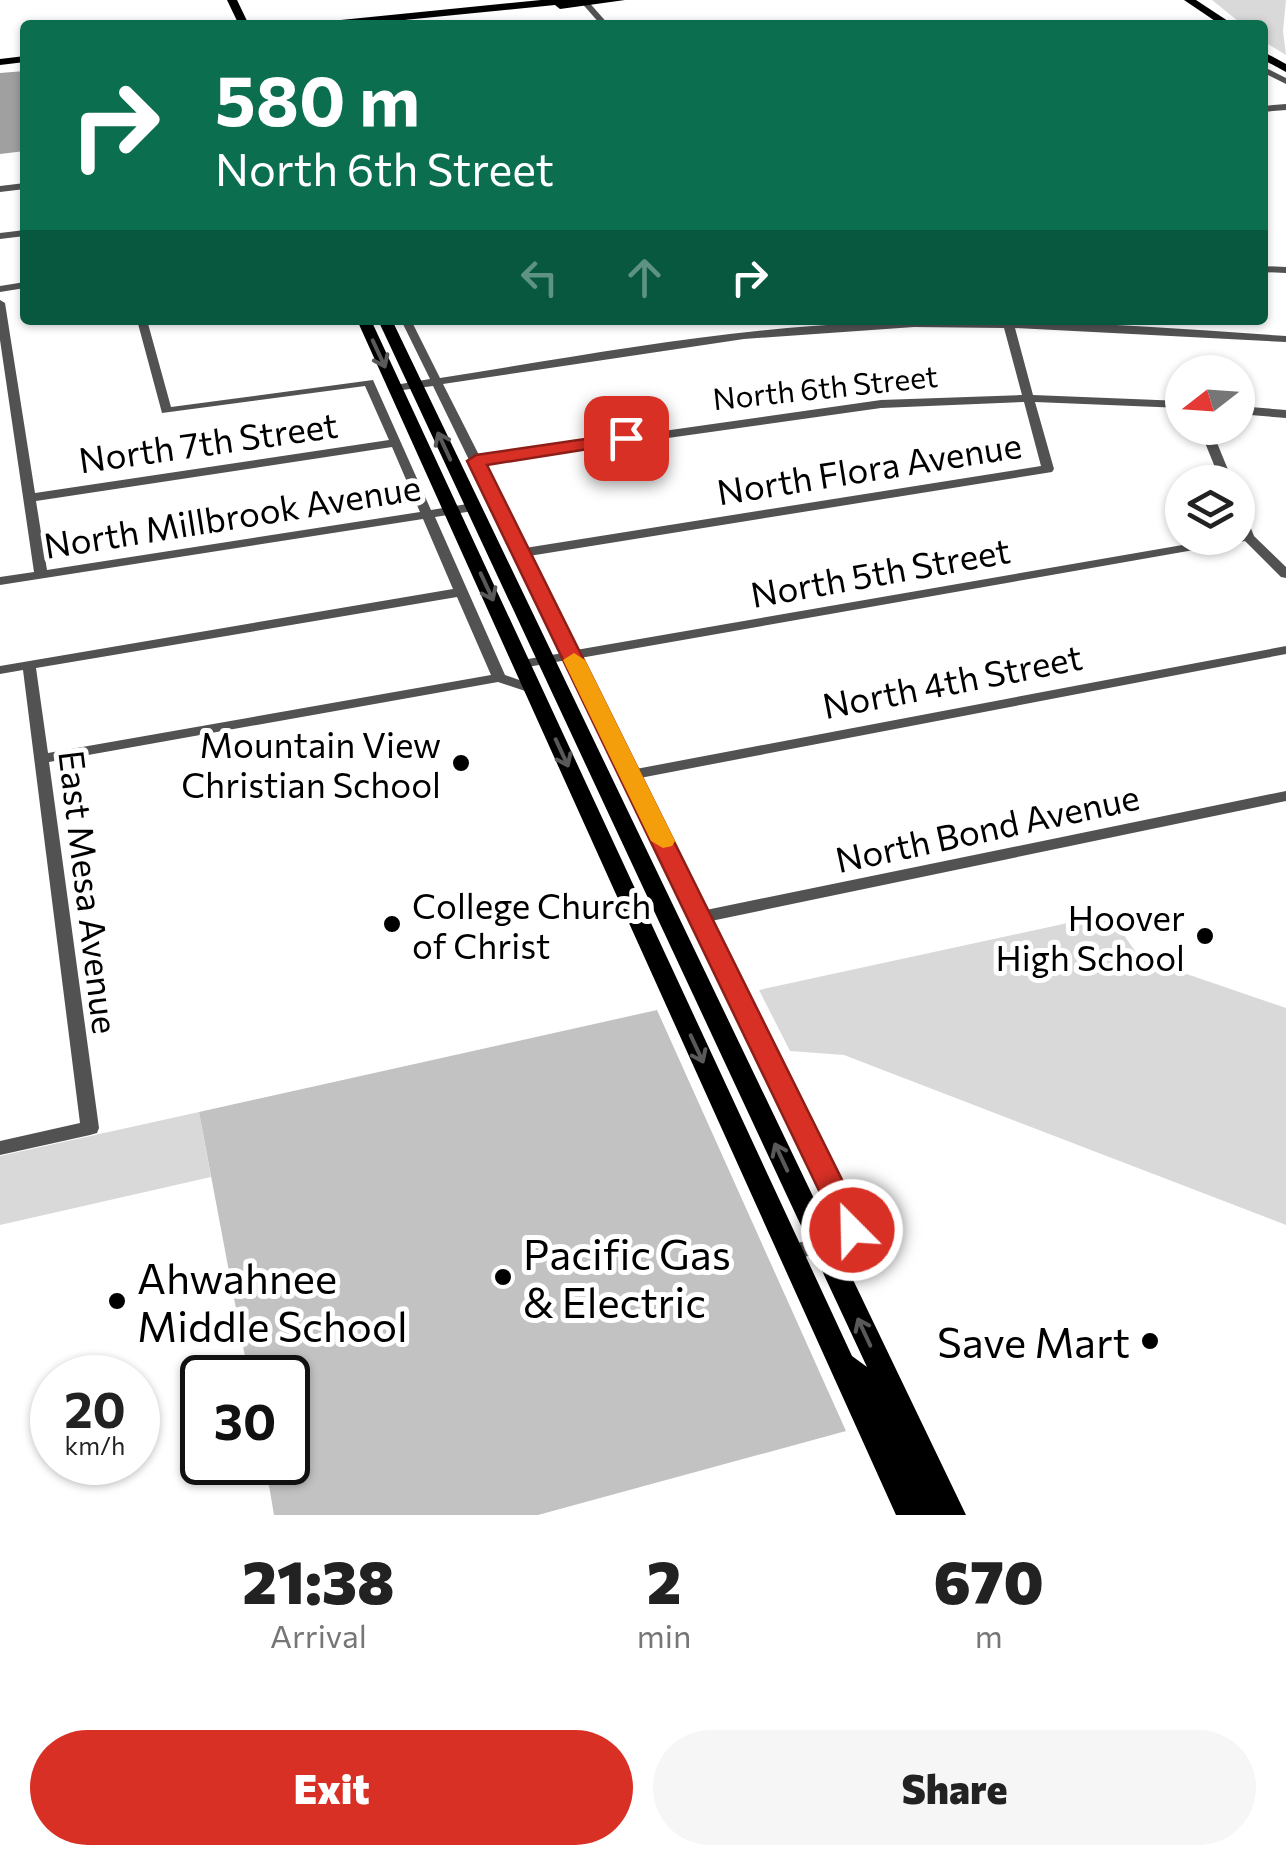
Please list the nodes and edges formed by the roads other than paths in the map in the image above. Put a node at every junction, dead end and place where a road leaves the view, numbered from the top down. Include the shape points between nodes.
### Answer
1 (620, 0) edge
2 (1176, 0) edge
3 (1189, 0) edge
4 (581, 1) edge
5 (375, 20) edge
6 (413, 20) edge
7 (600, 20) edge
8 (1208, 20) edge
9 (1221, 20) edge
10 (1273, 61) edge
11 (1286, 81) edge
12 (0, 302) edge
13 (143, 325) edge
14 (366, 325) edge
15 (387, 325) edge
16 (408, 325) edge
17 (926, 325) edge
18 (1009, 325) edge
19 (1070, 325) edge
20 (1286, 339) edge
21 (437, 382) junction
22 (415, 384) junction
23 (395, 388) junction
24 (1030, 398) junction
25 (1165, 404) edge
26 (1255, 411) edge
27 (1286, 414) edge
28 (396, 443) junction
29 (476, 461) junction
30 (29, 498) junction
31 (473, 508) junction
32 (451, 511) junction
33 (428, 514) junction
34 (1255, 544) edge
35 (1165, 551) edge
36 (521, 553) junction
37 (1286, 574) edge
38 (41, 575) junction
39 (0, 581) edge
40 (462, 592) junction
41 (1286, 650) edge
42 (572, 655) junction
43 (546, 660) junction
44 (522, 664) junction
45 (29, 665) junction
46 (0, 670) edge
47 (500, 678) junction
48 (534, 690) junction
49 (42, 758) junction
50 (630, 774) junction
51 (1286, 796) edge
52 (614, 866) junction
53 (701, 917) junction
54 (691, 967) junction
55 (0, 1148) edge
56 (822, 1245) junction
57 (792, 1253) junction
58 (840, 1360) junction
59 (911, 1515) edge
60 (930, 1515) edge
61 (952, 1515) edge

1 - 4 main road
2 - 8 main road
3 - 9 main road
4 - 5 main road
4 - 6 main road
4 - 7 street
10 - 11 street
12 - 30 street
13 - 28 street via 166,411 370,382
14 -> 23 main road
15 - 22 main road
16 - 21 street
17 - 21 street via 802,331
18 - 24 street
19 - 20 street
21 - 22 street
21 - 29 street
22 - 23 street
31 -> 22 main road
23 - 32 main road
24 - 25 street, North 6th Street
24 - 29 street, North 6th Street via 813,411
24 - 36 street, North Flora Avenue via 1048,469
26 - 27 street
28 - 30 street, North 7th Street
28 - 33 street
29 - 36 street
30 - 38 street
31 - 32 street, North Millbrook Avenue
31 - 43 main road
32 - 33 street, North Millbrook Avenue
32 -> 44 main road
33 - 38 street, North Millbrook Avenue
33 - 40 street
34 - 37 street
35 - 42 street, North 5th Street
36 - 42 street
38 - 39 street, North Millbrook Avenue
40 - 45 street
40 - 47 street
41 - 50 street, North 4th Street
42 - 43 street, North 5th Street
42 - 50 street
43 - 44 street, North 5th Street
43 - 54 main road
44 - 48 main road
45 - 46 street
45 - 49 street, East Mesa Avenue
47 - 48 street
47 - 49 street
48 -> 52 main road
49 - 55 street, East Mesa Avenue via 90,1128
50 - 53 street
51 - 53 street, North Bond Avenue
52 - 54 main road via 632,873 658,929
52 -> 57 main road
53 - 56 street via 852,1225 849,1236
56 -> 54 main road
56 - 57 street
61 -> 56 main road
57 - 58 main road
58 - 59 main road
58 - 60 main road via 873,1389

